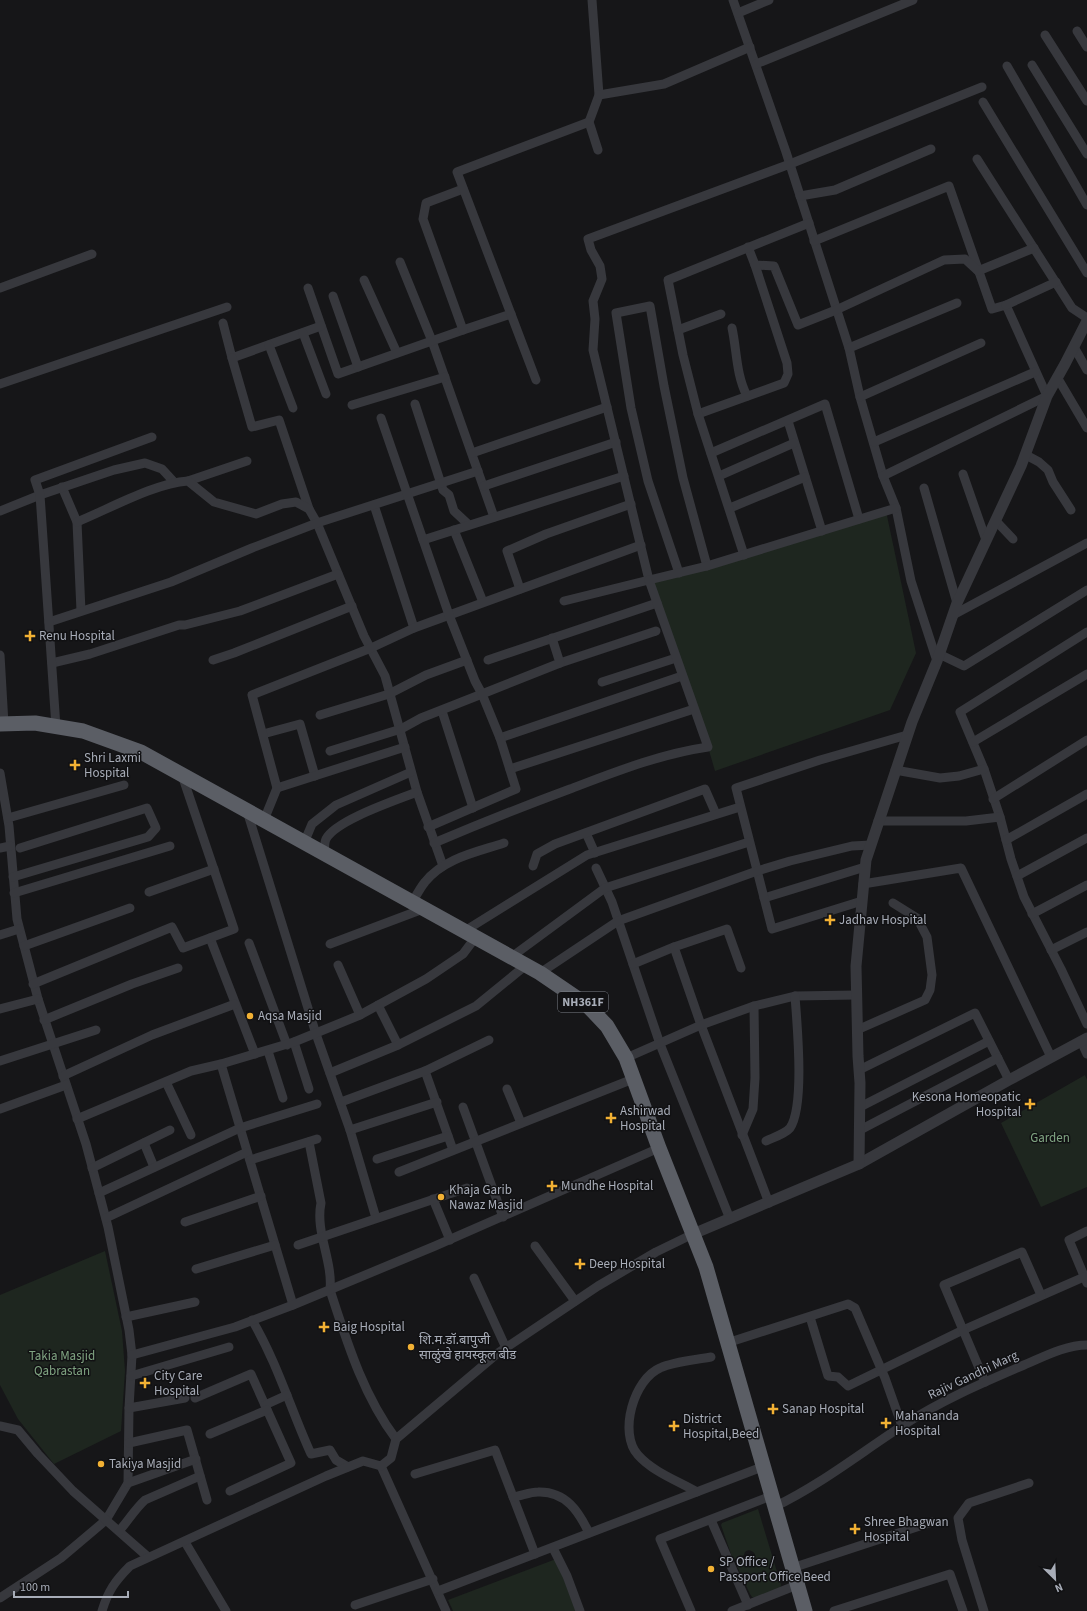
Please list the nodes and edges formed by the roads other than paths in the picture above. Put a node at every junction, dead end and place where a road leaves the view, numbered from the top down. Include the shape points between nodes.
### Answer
1 (592, 0) edge
2 (733, 0) edge
3 (769, 0) edge
4 (913, 0) edge
5 (738, 13) junction
6 (1078, 31) dead end
7 (1045, 35) dead end
8 (750, 47) junction
9 (1087, 47) edge
10 (756, 64) junction
11 (1032, 65) dead end
12 (1007, 66) dead end
13 (982, 86) dead end
14 (599, 95) junction
15 (983, 102) dead end
16 (1087, 102) edge
17 (589, 122) junction
18 (931, 149) dead end
19 (598, 150) dead end
20 (1087, 154) edge
21 (977, 159) dead end
22 (790, 164) junction
23 (464, 189) junction
24 (800, 196) junction
25 (1087, 205) edge
26 (809, 223) junction
27 (814, 240) junction
28 (748, 247) junction
29 (1034, 248) junction
30 (92, 254) dead end
31 (400, 262) dead end
32 (755, 266) junction
33 (978, 271) junction
34 (1087, 273) edge
35 (364, 280) dead end
36 (1056, 282) junction
37 (0, 288) edge
38 (308, 288) dead end
39 (333, 296) dead end
40 (958, 303) dead end
41 (1006, 305) junction
42 (227, 307) dead end
43 (836, 310) junction
44 (511, 314) junction
45 (721, 314) dead end
46 (1087, 319) edge
47 (223, 323) dead end
48 (321, 326) junction
49 (732, 328) dead end
50 (463, 330) junction
51 (678, 330) junction
52 (303, 332) junction
53 (432, 342) junction
54 (981, 344) dead end
55 (269, 345) junction
56 (1074, 347) junction
57 (849, 348) junction
58 (397, 354) junction
59 (232, 358) junction
60 (358, 367) junction
61 (1087, 370) edge
62 (1036, 372) junction
63 (445, 377) junction
64 (1057, 377) junction
65 (536, 380) dead end
66 (0, 384) edge
67 (326, 394) dead end
68 (747, 396) junction
69 (1047, 396) junction
70 (860, 397) junction
71 (416, 404) dead end
72 (352, 405) dead end
73 (607, 407) junction
74 (293, 408) dead end
75 (698, 414) junction
76 (381, 418) dead end
77 (788, 421) junction
78 (1087, 428) edge
79 (152, 437) dead end
80 (616, 442) junction
81 (874, 442) junction
82 (794, 444) junction
83 (472, 453) junction
84 (711, 453) junction
85 (1026, 455) junction
86 (247, 461) dead end
87 (478, 471) junction
88 (963, 474) dead end
89 (624, 476) junction
90 (719, 476) junction
91 (884, 476) junction
92 (805, 477) junction
93 (188, 481) junction
94 (174, 482) junction
95 (441, 483) junction
96 (484, 486) junction
97 (62, 487) junction
98 (924, 488) dead end
99 (407, 494) junction
100 (40, 495) junction
101 (631, 504) junction
102 (374, 505) junction
103 (730, 508) junction
104 (896, 508) junction
105 (309, 509) junction
106 (1071, 510) dead end
107 (0, 511) edge
108 (494, 517) junction
109 (859, 519) junction
110 (996, 521) junction
111 (77, 522) junction
112 (317, 523) junction
113 (469, 525) junction
114 (454, 530) junction
115 (822, 531) junction
116 (1013, 539) dead end
117 (423, 540) junction
118 (986, 540) junction
119 (1087, 543) edge
120 (641, 545) junction
121 (744, 555) junction
122 (707, 566) junction
123 (679, 573) junction
124 (338, 574) junction
125 (649, 580) junction
126 (520, 589) junction
127 (1087, 590) edge
128 (564, 601) dead end
129 (483, 602) junction
130 (657, 603) junction
131 (957, 603) junction
132 (352, 606) junction
133 (81, 611) junction
134 (449, 615) junction
135 (953, 615) junction
136 (49, 622) junction
137 (414, 628) junction
138 (656, 631) dead end
139 (1087, 632) edge
140 (552, 638) junction
141 (370, 648) junction
142 (0, 655) edge
143 (676, 658) junction
144 (938, 658) junction
145 (213, 660) dead end
146 (467, 660) junction
147 (488, 660) dead end
148 (52, 663) junction
149 (560, 663) junction
150 (682, 676) junction
151 (1086, 678) edge
152 (602, 682) dead end
153 (390, 694) junction
154 (482, 694) junction
155 (694, 709) junction
156 (442, 711) junction
157 (320, 715) dead end
158 (2, 724) edge
159 (56, 727) junction
160 (401, 729) junction
161 (263, 734) junction
162 (907, 735) junction
163 (500, 738) junction
164 (1087, 740) edge
165 (973, 742) junction
166 (405, 747) junction
167 (330, 751) dead end
168 (510, 769) junction
169 (984, 769) junction
170 (895, 770) junction
171 (411, 772) junction
172 (0, 773) edge
173 (182, 774) junction
174 (315, 776) junction
175 (124, 785) dead end
176 (277, 788) junction
177 (417, 792) junction
178 (1087, 794) edge
179 (993, 798) junction
180 (3, 806) edge
181 (740, 807) junction
182 (473, 808) junction
183 (247, 811) junction
184 (716, 814) junction
185 (1000, 817) junction
186 (8, 818) junction
187 (264, 820) junction
188 (878, 821) junction
189 (428, 827) junction
190 (586, 833) junction
191 (1087, 838) edge
192 (1006, 840) junction
193 (304, 842) junction
194 (749, 842) junction
195 (434, 843) junction
196 (504, 843) dead end
197 (871, 845) junction
198 (170, 846) dead end
199 (15, 847) junction
200 (0, 848) edge
201 (595, 853) junction
202 (324, 854) junction
203 (443, 866) junction
204 (533, 866) dead end
205 (865, 867) junction
206 (596, 868) dead end
207 (214, 869) junction
208 (757, 871) junction
209 (1017, 876) junction
210 (12, 877) junction
211 (863, 884) junction
212 (1087, 885) edge
213 (605, 888) junction
214 (149, 892) dead end
215 (14, 893) junction
216 (764, 898) junction
217 (862, 901) junction
218 (893, 903) dead end
219 (418, 906) junction
220 (130, 908) dead end
221 (1032, 914) junction
222 (618, 920) junction
223 (19, 929) junction
224 (1087, 932) edge
225 (0, 935) edge
226 (469, 935) junction
227 (210, 938) junction
228 (249, 943) dead end
229 (330, 944) dead end
230 (24, 946) junction
231 (674, 947) junction
232 (1051, 950) junction
233 (510, 958) junction
234 (633, 964) junction
235 (338, 965) dead end
236 (525, 966) junction
237 (178, 968) dead end
238 (741, 968) dead end
239 (540, 973) junction
240 (34, 984) junction
241 (856, 995) junction
242 (795, 996) junction
243 (38, 999) junction
244 (235, 1004) junction
245 (378, 1005) junction
246 (754, 1006) junction
247 (0, 1009) edge
248 (360, 1015) junction
249 (44, 1020) junction
250 (1087, 1024) edge
251 (701, 1025) junction
252 (96, 1030) dead end
253 (857, 1030) junction
254 (316, 1034) junction
255 (489, 1040) dead end
256 (1084, 1040) edge
257 (989, 1041) junction
258 (52, 1043) junction
259 (291, 1043) junction
260 (660, 1044) junction
261 (398, 1045) junction
262 (268, 1051) junction
263 (255, 1054) junction
264 (1087, 1054) edge
265 (1051, 1057) junction
266 (626, 1058) junction
267 (998, 1058) junction
268 (0, 1061) edge
269 (221, 1064) junction
270 (859, 1070) junction
271 (425, 1071) junction
272 (330, 1073) junction
273 (633, 1079) junction
274 (64, 1080) junction
275 (1009, 1080) junction
276 (166, 1082) junction
277 (309, 1089) dead end
278 (507, 1089) dead end
279 (283, 1098) dead end
280 (341, 1102) junction
281 (437, 1102) junction
282 (317, 1104) dead end
283 (463, 1107) dead end
284 (860, 1107) junction
285 (0, 1109) edge
286 (77, 1119) junction
287 (521, 1124) junction
288 (240, 1128) junction
289 (170, 1130) dead end
290 (350, 1130) junction
291 (860, 1130) junction
292 (191, 1135) dead end
293 (742, 1135) junction
294 (448, 1136) junction
295 (476, 1141) junction
296 (766, 1141) dead end
297 (144, 1142) junction
298 (659, 1148) junction
299 (453, 1150) junction
300 (249, 1156) junction
301 (377, 1159) dead end
302 (859, 1164) junction
303 (154, 1167) junction
304 (92, 1168) junction
305 (399, 1172) dead end
306 (467, 1188) dead end
307 (99, 1192) junction
308 (261, 1196) junction
309 (434, 1199) junction
310 (769, 1203) junction
311 (503, 1217) junction
312 (106, 1218) junction
313 (376, 1218) junction
314 (730, 1219) junction
315 (185, 1222) dead end
316 (1087, 1231) edge
317 (693, 1234) junction
318 (322, 1237) junction
319 (450, 1240) junction
320 (275, 1245) junction
321 (298, 1245) dead end
322 (535, 1246) dead end
323 (196, 1269) dead end
324 (474, 1278) dead end
325 (1086, 1280) edge
326 (330, 1290) junction
327 (1041, 1295) junction
328 (575, 1301) junction
329 (195, 1302) dead end
330 (293, 1305) junction
331 (126, 1317) junction
332 (810, 1317) junction
333 (252, 1320) junction
334 (963, 1330) junction
335 (727, 1344) junction
336 (1087, 1345) edge
337 (229, 1347) dead end
338 (506, 1348) junction
339 (132, 1355) junction
340 (711, 1357) dead end
341 (882, 1371) junction
342 (131, 1376) junction
343 (985, 1382) junction
344 (287, 1395) junction
345 (266, 1407) junction
346 (129, 1408) junction
347 (0, 1426) edge
348 (902, 1426) junction
349 (210, 1434) dead end
350 (396, 1439) junction
351 (129, 1443) junction
352 (196, 1459) junction
353 (382, 1466) junction
354 (348, 1467) junction
355 (762, 1467) junction
356 (415, 1474) dead end
357 (200, 1476) junction
358 (1029, 1483) dead end
359 (128, 1484) junction
360 (230, 1491) dead end
361 (697, 1492) junction
362 (514, 1497) junction
363 (207, 1500) dead end
364 (772, 1502) junction
365 (106, 1520) junction
366 (711, 1520) junction
367 (932, 1522) dead end
368 (119, 1531) junction
369 (589, 1533) junction
370 (185, 1542) junction
371 (553, 1548) junction
372 (535, 1554) junction
373 (148, 1558) junction
374 (792, 1568) junction
375 (433, 1579) junction
376 (797, 1585) junction
377 (438, 1591) junction
378 (0, 1598) edge
379 (355, 1605) dead end
380 (748, 1605) junction
381 (102, 1611) edge
382 (226, 1611) edge
383 (446, 1611) edge
384 (580, 1611) edge
385 (691, 1611) edge
386 (732, 1611) edge
387 (805, 1611) edge
388 (834, 1611) edge
389 (962, 1611) edge
390 (984, 1611) edge

1 - 14 street
2 - 5 street
3 - 5 street
4 - 10 street
5 - 8 street
6 - 9 street
7 - 16 street
8 - 10 street
8 - 14 street via 664,84
10 - 22 street
11 - 20 street
12 - 25 street
13 - 22 street
14 - 17 street
15 - 34 street
17 - 19 street
17 - 23 street via 457,172
18 - 24 street via 835,190
21 - 29 street
22 - 24 street
22 - 73 street via 588,238 600,266 602,279 593,301 593,350
23 - 44 street
23 - 50 street via 426,203 423,220
24 - 26 street
26 - 27 street
26 - 28 street
27 - 33 street via 949,186
27 - 43 street
28 - 32 street
28 - 51 street via 668,280
29 - 33 street
29 - 36 street
30 - 37 street
31 - 53 street
32 - 43 street via 774,266 798,325
32 - 68 street via 788,374 784,383
33 - 41 street via 992,309
33 - 43 street via 964,259 944,260
35 - 58 street
36 - 41 street
36 - 46 street via 1072,308
38 - 48 street
39 - 60 street
40 - 57 street
41 - 62 street
42 - 66 street
43 - 57 street
44 - 50 street
44 - 65 street
45 - 51 street
46 - 56 street
47 - 59 street
48 - 52 street
48 - 60 street via 338,374
49 - 68 street via 740,383
50 - 53 street
51 - 75 street
52 - 55 street
52 - 67 street
53 - 58 street
53 - 63 street
54 - 70 street
55 - 59 street
55 - 74 street
56 - 61 street
56 - 64 street
57 - 70 street
58 - 60 street
59 - 105 street via 252,427 279,420
62 - 69 street
62 - 81 street
63 - 72 street
63 - 83 street
64 - 69 street
64 - 78 street
68 - 75 street
69 - 85 street
69 - 91 street
70 - 81 street
71 - 95 street
73 - 80 street
73 - 83 street
75 - 84 street
76 - 99 street
77 - 82 street
77 - 84 street
77 - 109 street via 825,404
79 - 100 street via 35,480
80 - 89 street
80 - 96 street
81 - 91 street
82 - 90 street
82 - 92 street
83 - 87 street
84 - 90 street
85 - 106 street via 1048,470
85 - 110 street
86 - 93 street
87 - 95 street
87 - 96 street
88 - 118 street
89 - 101 street
89 - 108 street
90 - 103 street
91 - 104 street
92 - 103 street
92 - 115 street
93 - 94 street
93 - 105 street via 214,502 256,514 282,504 296,502
94 - 97 street via 162,469 145,463
94 - 111 street
95 - 99 street
95 - 113 street via 443,490 449,495 454,510
96 - 108 street
97 - 100 street
97 - 111 street
98 - 131 street
99 - 102 street
99 - 117 street
100 - 107 street
100 - 136 street
101 - 120 street
101 - 126 street via 546,534 507,551
102 - 112 street
102 - 137 street
103 - 121 street
104 - 109 street
104 - 144 street via 911,581
105 - 112 street
108 - 113 street
109 - 115 street
110 - 116 street
110 - 118 street
111 - 133 street
112 - 124 street
112 - 133 street via 170,582
113 - 114 street
114 - 117 street
114 - 129 street
115 - 121 street
117 - 134 street
118 - 131 street
119 - 135 street
120 - 125 street
120 - 126 street
121 - 122 street
122 - 123 street
122 - 123 street via 683,478 650,306 616,312 633,415 648,481
123 - 125 street
124 - 132 street
124 - 148 street via 240,611 179,625 90,654
125 - 128 street
125 - 130 street
126 - 129 street
127 - 144 street via 964,666
129 - 134 street
130 - 140 street
130 - 143 street
131 - 135 street
132 - 141 street
132 - 145 street
133 - 136 street
134 - 137 street
134 - 146 street
135 - 144 street
136 - 148 street
137 - 141 street
138 - 149 street
139 - 165 street via 960,712
140 - 147 street
140 - 149 street
141 - 153 street via 385,676
141 - 161 street via 252,694
142 - 158 street
143 - 150 street
143 - 152 street
144 - 162 street
146 - 153 street via 426,675
146 - 154 street
148 - 159 street
149 - 154 street
150 - 155 street
150 - 163 street
151 - 165 street
153 - 157 street
153 - 160 street
154 - 156 street
154 - 163 street
155 - 168 street
155 - 195 street via 708,746 605,775
156 - 160 street via 421,718
156 - 182 street
158 - 159 highway, NH361F via 35,723
159 - 173 highway, NH361F via 83,731 141,752
160 - 166 street
160 - 167 street
161 - 174 street via 300,724
161 - 176 street
162 - 170 street
162 - 181 street via 736,788
163 - 168 street
164 - 179 street
165 - 169 street
166 - 171 street
166 - 174 street
168 - 182 street via 516,789
169 - 170 street via 940,778
169 - 179 street
170 - 188 street
171 - 177 street
171 - 193 street via 336,805 312,824
172 - 180 street
173 - 183 highway, NH361F
173 - 207 street
174 - 176 street
175 - 186 street
176 - 187 street
177 - 189 street
177 - 202 street via 358,816 332,832 326,840
178 - 192 street
179 - 185 street
180 - 186 street
181 - 184 street
181 - 194 street
182 - 189 street
183 - 187 highway, NH361F
183 - 254 street
184 - 190 street via 705,789
184 - 201 street
185 - 188 street via 966,821
185 - 192 street
186 - 199 street
187 - 193 highway, NH361F
188 - 197 street
189 - 195 street
190 - 201 street
190 - 204 street via 555,844 537,854
191 - 209 street
192 - 209 street
193 - 202 highway, NH361F
194 - 208 street
194 - 213 street
195 - 203 street
196 - 203 street via 455,859
197 - 205 street
197 - 208 street via 852,846
198 - 215 street
199 - 200 street
199 - 210 street
199 - 210 street via 148,808 156,828 148,837
201 - 226 street via 587,855
202 - 219 highway, NH361F
203 - 219 street via 425,882
205 - 211 street
205 - 216 street
206 - 213 street
207 - 214 street
207 - 227 street via 234,929
208 - 216 street
208 - 222 street
209 - 221 street
210 - 215 street
211 - 217 street
211 - 265 street via 961,868
212 - 221 street
213 - 222 street
213 - 233 street
215 - 223 street
216 - 217 street via 772,929
217 - 241 street
218 - 253 street via 917,918 927,937 932,975 930,990 925,1000
219 - 226 highway, NH361F
219 - 229 street
220 - 230 street
221 - 232 street
222 - 234 street
222 - 239 street
223 - 225 street
223 - 230 street
224 - 232 street
226 - 233 highway, NH361F
226 - 245 street via 463,954
227 - 240 street via 183,948 172,927
227 - 244 street
228 - 259 street
230 - 240 street
231 - 234 street
231 - 238 street via 727,930
231 - 251 street
232 - 250 street
233 - 236 highway, NH361F
234 - 260 street
235 - 248 street
236 - 239 highway, NH361F
236 - 261 street via 476,1006
237 - 249 street
239 - 266 highway, NH361F via 587,1005 607,1026
240 - 243 street
241 - 242 street
241 - 253 street
242 - 246 street
242 - 296 street via 798,1044 797,1112 789,1129
243 - 247 street
243 - 249 street
244 - 263 street
244 - 274 street via 152,1035
245 - 248 street
245 - 261 street
246 - 251 street
246 - 293 street via 753,1109
248 - 254 street
249 - 258 street
251 - 260 street
251 - 293 street
252 - 258 street
253 - 270 street
254 - 259 street
254 - 272 street
255 - 271 street
256 - 264 street
256 - 265 street
257 - 267 street
257 - 270 street via 975,1013
257 - 284 street
258 - 268 street
258 - 274 street
259 - 262 street
259 - 277 street
260 - 266 street
260 - 314 street
261 - 272 street
262 - 263 street
262 - 279 street
263 - 269 street
265 - 275 street
266 - 273 highway, NH361F
267 - 275 street
267 - 291 street
269 - 276 street via 191,1071
269 - 288 street
270 - 284 street
271 - 280 street
271 - 281 street
272 - 280 street
273 - 287 street
273 - 298 highway, NH361F
274 - 285 street
274 - 286 street
275 - 302 street
276 - 286 street
276 - 292 street
278 - 287 street
280 - 290 street
281 - 290 street
281 - 294 street
282 - 288 street
283 - 295 street
284 - 291 street
286 - 304 street
287 - 295 street
288 - 300 street
288 - 303 street
289 - 297 street
290 - 313 street
291 - 302 street
293 - 310 street
294 - 299 street
294 - 301 street
295 - 299 street
295 - 311 street
297 - 303 street
297 - 304 street
298 - 311 street
298 - 317 highway, NH361F
299 - 305 street
300 - 308 street
300 - 312 street
300 - 318 street via 313,1140
302 - 310 street
303 - 307 street
304 - 307 street
306 - 309 street
307 - 312 street
308 - 315 street
308 - 320 street
309 - 313 street
309 - 319 street
310 - 314 street
311 - 319 street
312 - 331 street
313 - 318 street
314 - 317 street
316 - 325 street via 1069,1240
317 - 328 street via 656,1252
317 - 335 highway, NH361F via 706,1267
318 - 321 street
318 - 326 street via 331,1282
319 - 326 street
320 - 323 street
320 - 330 street
322 - 328 street
324 - 338 street
325 - 327 street
326 - 330 street
326 - 350 street via 367,1392
327 - 334 street
327 - 334 street via 1022,1252 944,1285
328 - 338 street
329 - 331 street
330 - 333 street
331 - 339 street
332 - 335 street
332 - 341 street via 848,1304 855,1308
332 - 341 street via 828,1376 838,1377 848,1386
333 - 339 street
333 - 344 street via 265,1341
334 - 341 street
334 - 343 street
335 - 355 highway, NH361F
336 - 343 street, Rajiv Gandhi Marg via 1063,1350
337 - 342 street
338 - 350 street
339 - 342 street
340 - 361 street via 659,1368 645,1380 637,1392 630,1415 631,1439 637,1454 652,1467
341 - 348 street
342 - 346 street
343 - 348 street, Rajiv Gandhi Marg
344 - 345 street
344 - 354 street via 311,1454 330,1450 336,1460
345 - 346 street via 250,1374 190,1398
345 - 349 street
345 - 360 street via 291,1463
346 - 351 street
347 - 365 street via 18,1430 68,1485
348 - 364 street, Rajiv Gandhi Marg via 799,1495
350 - 353 street via 392,1458
351 - 352 street via 187,1430
351 - 359 street
352 - 357 street
352 - 359 street
353 - 354 street via 363,1462
353 - 375 street
354 - 370 street
355 - 361 street
355 - 364 highway, NH361F
356 - 362 street via 495,1450
357 - 363 street
357 - 368 street via 145,1500 138,1505
358 - 390 street via 969,1503 958,1518 962,1540
359 - 365 street
361 - 369 street
362 - 369 street via 539,1492 556,1495 572,1505
362 - 372 street
364 - 366 street, Rajiv Gandhi Marg
364 - 374 highway, NH361F
365 - 368 street
365 - 378 street via 61,1558
366 - 380 street
366 - 385 street, Rajiv Gandhi Marg via 660,1539
367 - 374 street
368 - 373 street
369 - 371 street
370 - 373 street
370 - 382 street
371 - 372 street
371 - 384 street
372 - 377 street
373 - 381 street via 130,1566 117,1579 108,1593
374 - 376 highway, NH361F
375 - 377 street
375 - 379 street
376 - 380 street
376 - 387 highway, NH361F
377 - 383 street
380 - 386 street
388 - 389 street via 950,1574

